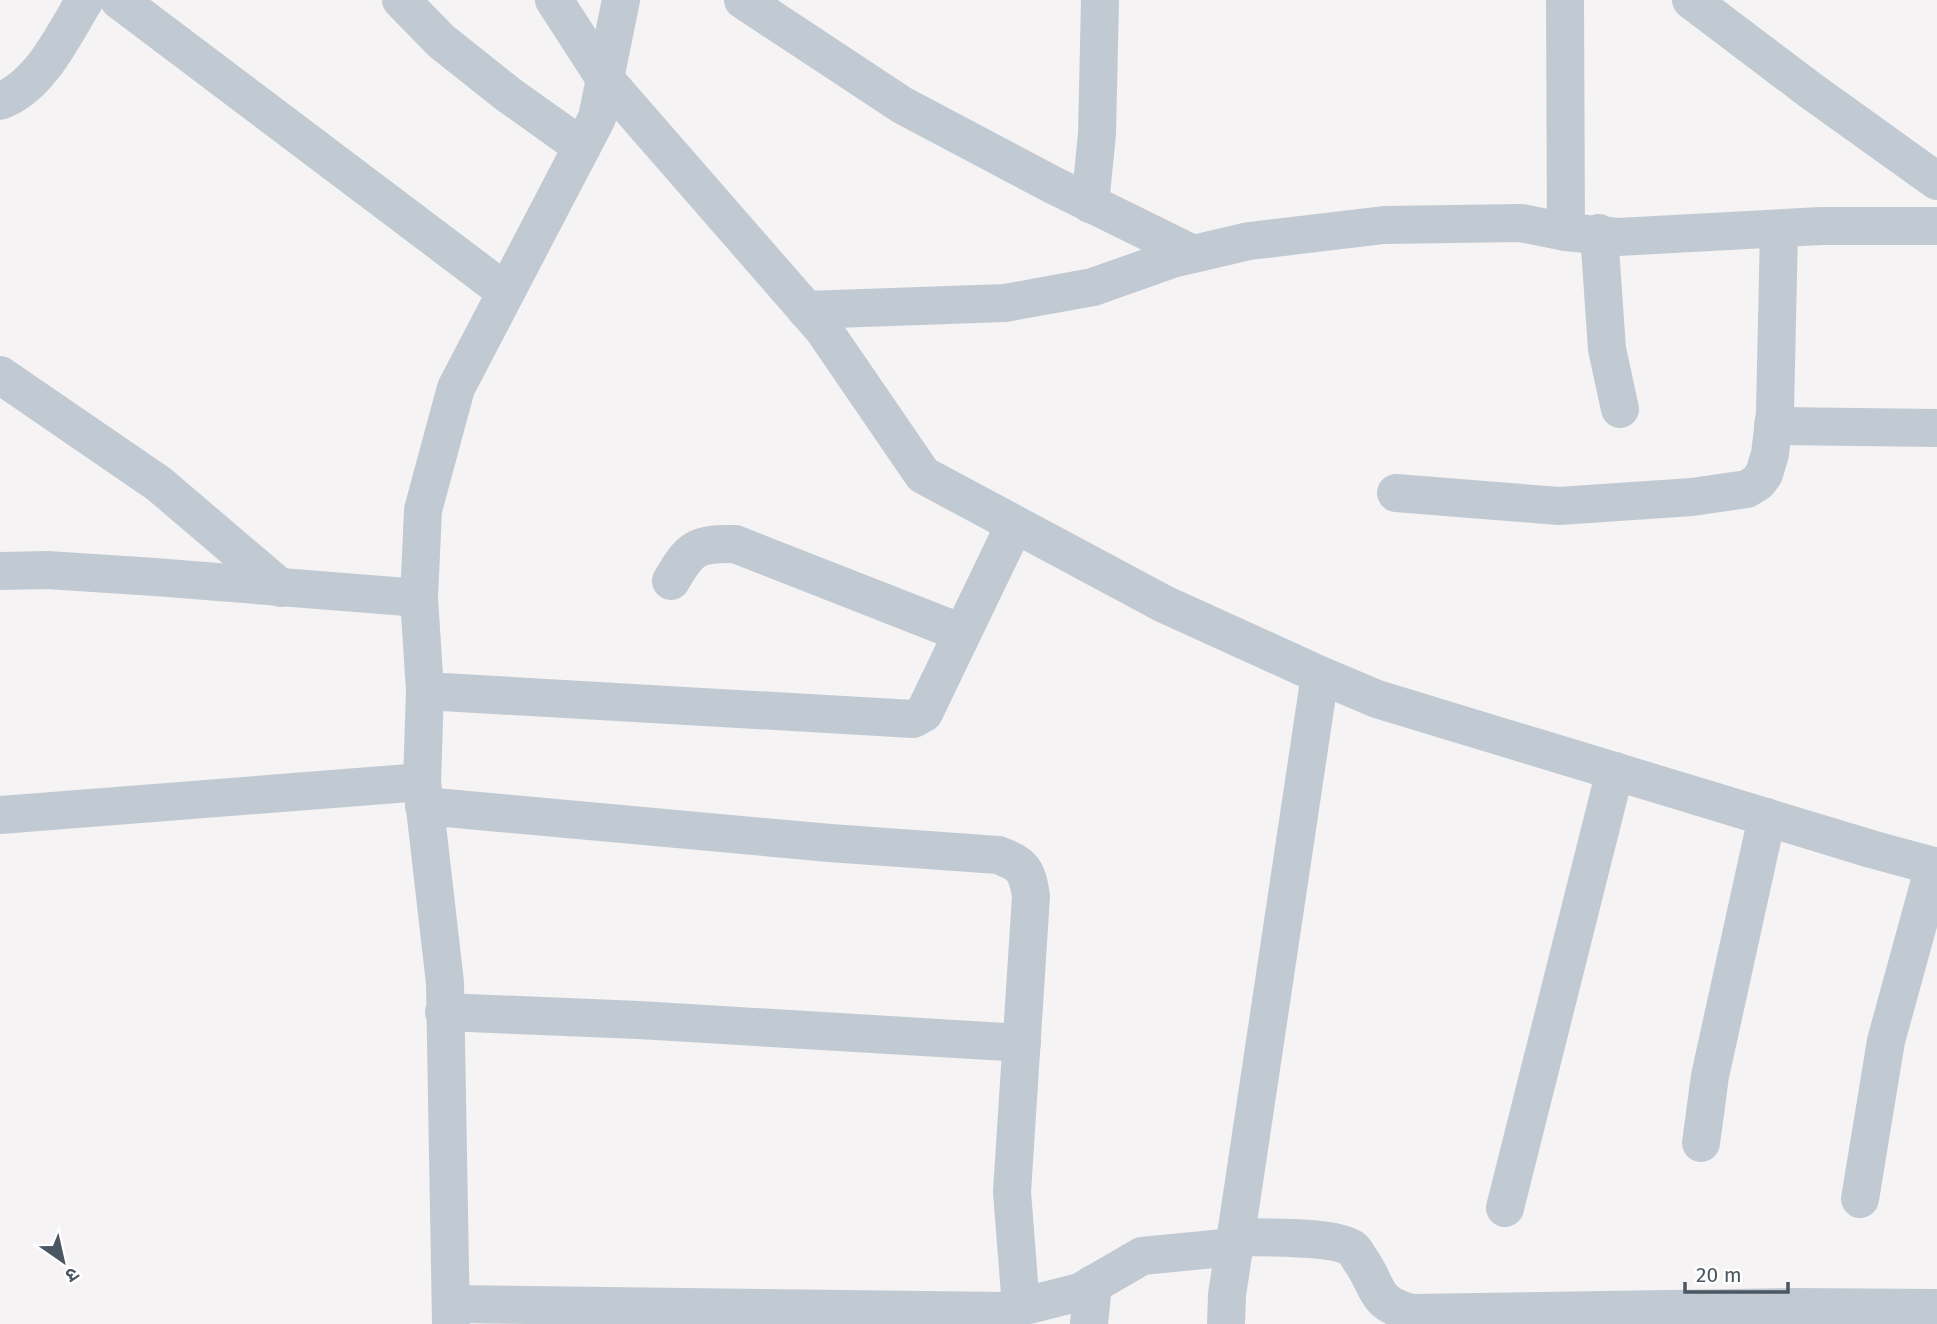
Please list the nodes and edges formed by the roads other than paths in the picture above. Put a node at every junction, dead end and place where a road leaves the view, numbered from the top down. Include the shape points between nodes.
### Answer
1 (85, 0) edge
2 (119, 0) edge
3 (401, 0) edge
4 (554, 0) edge
5 (621, 0) edge
6 (743, 0) edge
7 (1101, 0) edge
8 (1564, 0) edge
9 (1691, 0) edge
10 (605, 79) junction
11 (0, 102) edge
12 (582, 147) junction
13 (1937, 181) edge
14 (1090, 204) junction
15 (1937, 226) edge
16 (1779, 229) junction
17 (1583, 233) junction
18 (1193, 254) junction
19 (506, 292) junction
20 (806, 310) junction
21 (0, 375) edge
22 (1620, 409) dead end
23 (1773, 426) junction
24 (1937, 428) edge
25 (1396, 493) dead end
26 (1014, 526) junction
27 (0, 571) edge
28 (671, 581) dead end
29 (281, 588) junction
30 (419, 598) junction
31 (962, 632) junction
32 (1320, 675) junction
33 (425, 691) junction
34 (1615, 771) junction
35 (423, 794) junction
36 (0, 815) edge
37 (1767, 817) junction
38 (1935, 867) edge
39 (444, 1012) junction
40 (1022, 1043) junction
41 (1701, 1143) dead end
42 (1860, 1199) dead end
43 (1505, 1208) dead end
44 (1235, 1242) junction
45 (1093, 1284) junction
46 (1021, 1307) junction
47 (1937, 1308) edge
48 (451, 1314) edge
49 (1089, 1324) edge
50 (1226, 1324) edge

1 - 11 street via 42,67 23,89
2 - 19 street
3 - 12 street via 441,41
4 - 10 street
5 - 10 street
6 - 14 street via 902,106
7 - 14 street
8 - 17 street
9 - 13 street
10 - 12 street via 597,118
10 - 20 street
12 - 19 street
14 - 18 street
15 - 16 street
16 - 17 street via 1618,237
16 - 23 street
17 - 18 street via 1521,223 1384,225 1249,241
17 - 22 street
18 - 20 street via 1093,287 1005,303
19 - 30 street via 456,388 423,510
20 - 26 street via 923,475
21 - 29 street via 159,484
23 - 24 street
23 - 25 street via 1764,474 1747,489 1559,506
26 - 31 street
26 - 32 street via 1164,604
27 - 29 street via 47,570
28 - 31 street via 696,547 735,544
29 - 30 street
30 - 33 street
31 - 33 street via 924,713 913,719
32 - 34 street via 1377,699
32 - 44 street
33 - 35 street
34 - 37 street
34 - 43 street
35 - 36 street
35 - 39 street
35 - 40 street via 830,843 998,855 1016,862 1028,875 1031,896
37 - 38 street
37 - 41 street via 1710,1076
38 - 42 street via 1886,1041
39 - 40 street
39 - 48 street
40 - 46 street via 1012,1192
44 - 45 street via 1142,1256
44 - 47 street via 1334,1241 1353,1249 1384,1302 1412,1314
44 - 50 street
45 - 46 street via 1080,1292
45 - 49 street
46 - 48 street via 1005,1311

